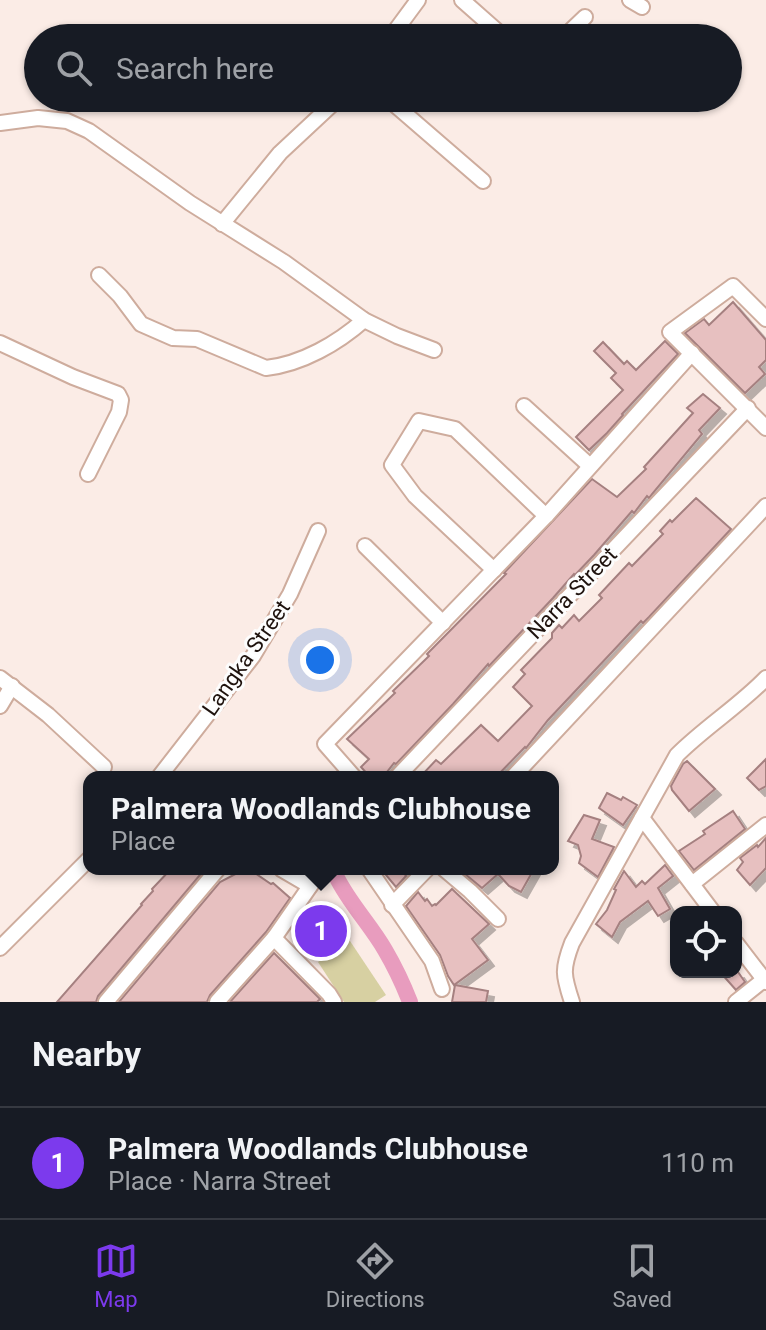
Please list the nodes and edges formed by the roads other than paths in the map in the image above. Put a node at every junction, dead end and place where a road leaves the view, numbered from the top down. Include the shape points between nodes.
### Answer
1 (418, 0) edge
2 (462, 0) edge
3 (585, 17) dead end
4 (400, 24) edge
5 (489, 24) edge
6 (578, 24) edge
7 (324, 112) edge
8 (403, 112) edge
9 (0, 123) edge
10 (483, 181) dead end
11 (222, 224) junction
12 (99, 275) dead end
13 (766, 319) edge
14 (364, 320) junction
15 (0, 343) edge
16 (434, 350) dead end
17 (692, 353) junction
18 (524, 406) dead end
19 (748, 408) junction
20 (766, 428) edge
21 (590, 466) junction
22 (88, 474) dead end
23 (766, 506) edge
24 (546, 516) junction
25 (318, 531) dead end
26 (365, 546) dead end
27 (494, 570) junction
28 (443, 623) junction
29 (766, 678) edge
30 (6, 682) edge
31 (0, 706) edge
32 (104, 767) dead end
33 (164, 771) edge
34 (349, 771) edge
35 (403, 771) edge
36 (519, 771) edge
37 (642, 818) junction
38 (766, 825) edge
39 (83, 865) edge
40 (213, 875) edge
41 (291, 875) edge
42 (318, 875) edge
43 (373, 875) edge
44 (421, 875) edge
45 (451, 875) edge
46 (692, 884) junction
47 (310, 886) junction
48 (392, 905) junction
49 (708, 906) edge
50 (498, 919) dead end
51 (274, 938) junction
52 (0, 948) edge
53 (742, 951) edge
54 (765, 980) edge
55 (442, 989) dead end
56 (328, 999) edge
57 (106, 1002) edge
58 (217, 1002) edge
59 (572, 1002) edge
60 (736, 1002) edge

1 - 4 street
2 - 5 street
3 - 6 street
7 - 11 street via 280,153
8 - 10 street
9 - 11 street via 38,118 78,126
11 - 14 street
12 - 14 street via 141,324 173,338 197,339 266,368 320,350
13 - 17 street via 733,286 670,332
14 - 16 street
15 - 22 street via 118,394 119,412
17 - 19 street
17 - 21 street
18 - 21 street
19 - 20 street
19 - 35 street, Narra Street
21 - 24 street
23 - 36 street
24 - 27 street
24 - 27 street via 455,429 419,421 392,465 415,496
25 - 33 street, Langka Street via 290,594 253,656
26 - 28 street
27 - 28 street
28 - 34 street via 325,744
29 - 37 street via 677,755
30 - 31 street
30 - 32 street
37 - 46 street
37 - 59 street via 572,943 564,979
38 - 46 street
39 - 52 street
40 - 57 street
41 - 47 street
42 - 47 street
43 - 48 street
44 - 48 street
45 - 50 street
46 - 49 street
47 - 51 street
48 - 55 street via 432,961
51 - 56 street
51 - 58 street
53 - 54 street
54 - 60 street

